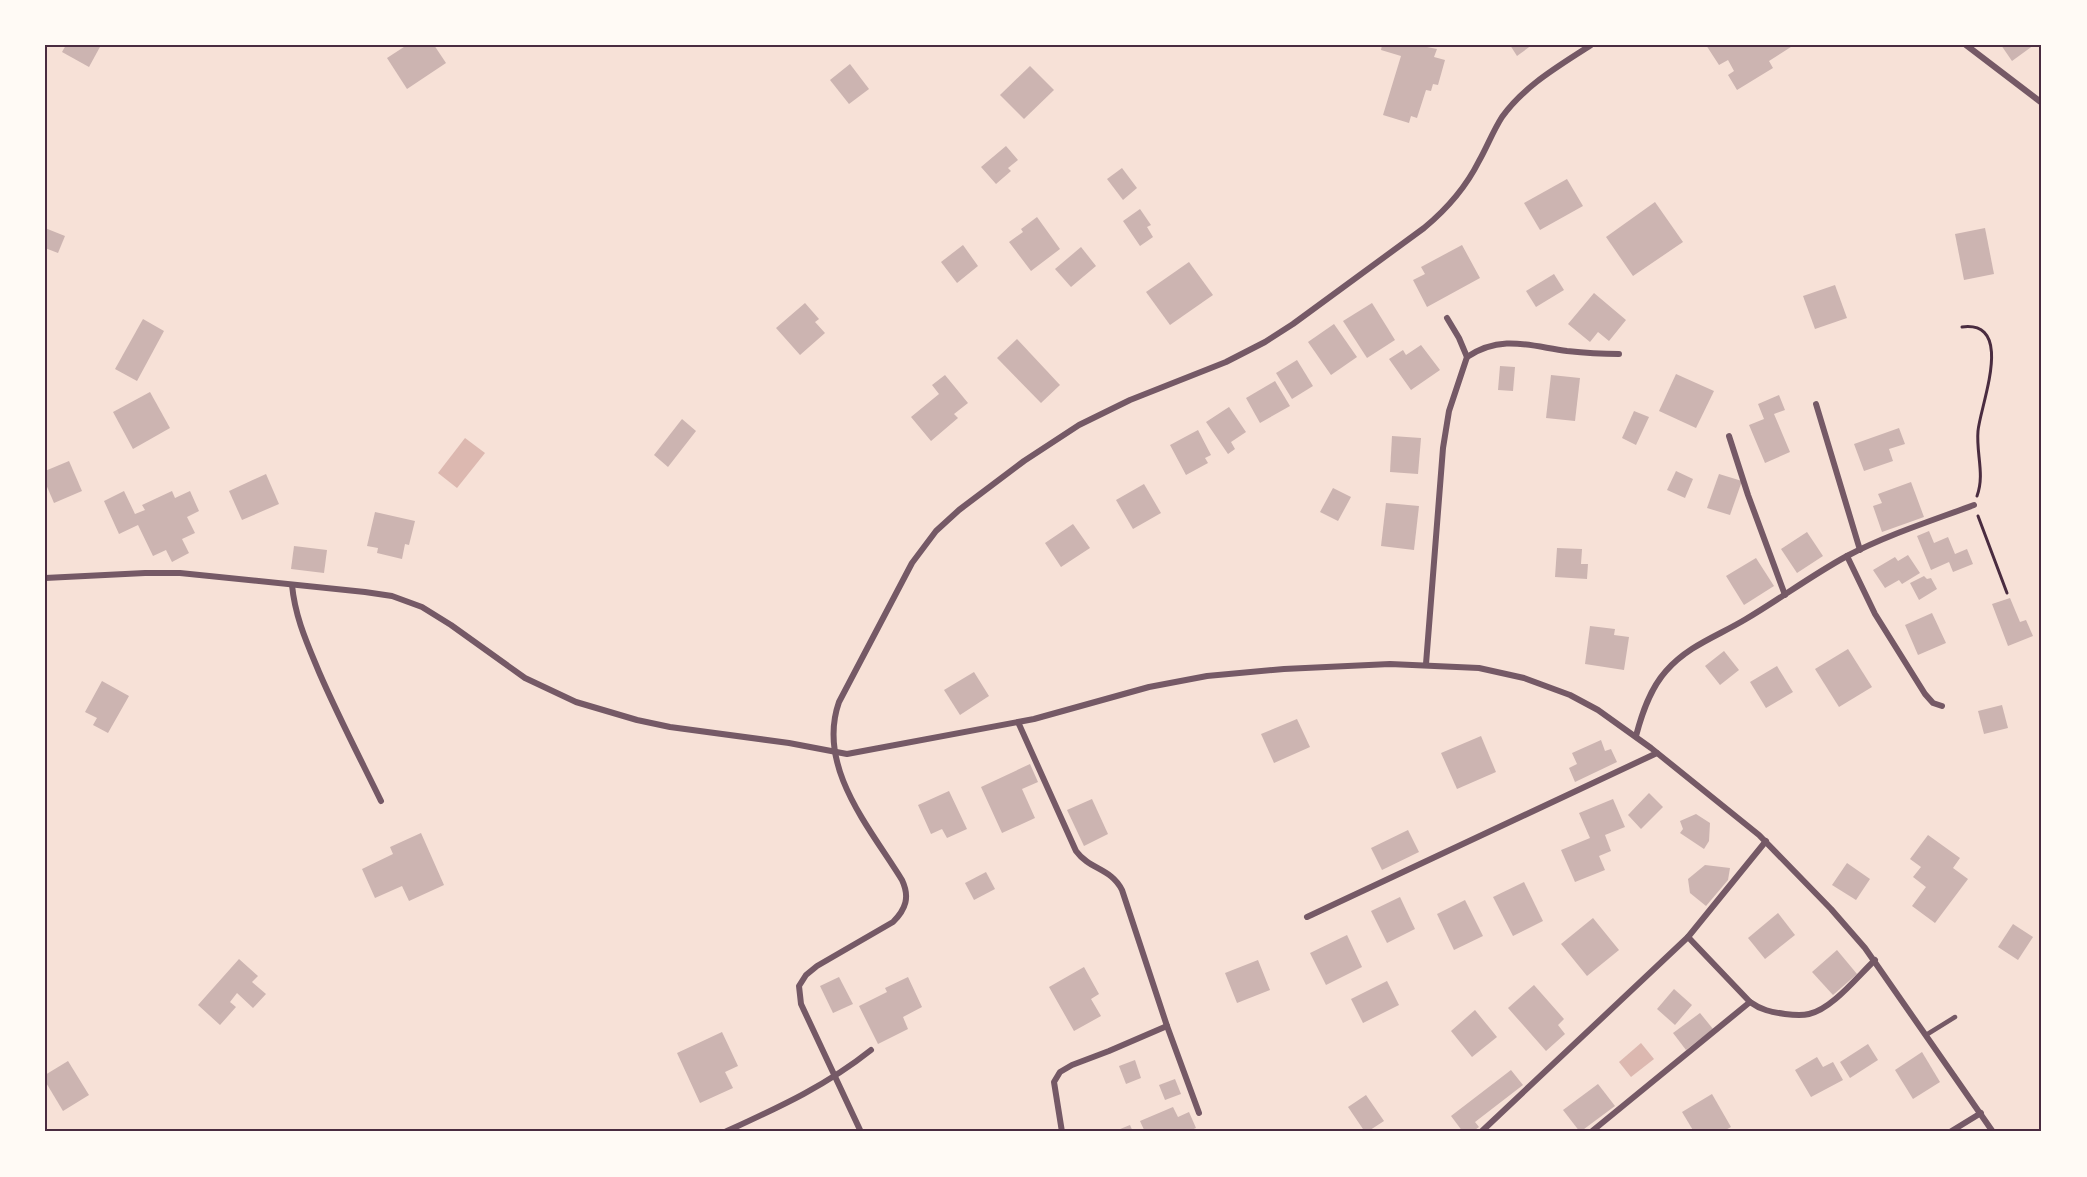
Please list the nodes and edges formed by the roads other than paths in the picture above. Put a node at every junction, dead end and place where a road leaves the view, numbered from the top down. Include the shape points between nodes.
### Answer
1 (1591, 45) edge
2 (1966, 45) edge
3 (2042, 103) edge
4 (1447, 318) dead end
5 (1619, 354) dead end
6 (1467, 357) junction
7 (1816, 404) dead end
8 (1729, 436) dead end
9 (1974, 505) road end
10 (1860, 550) junction
11 (1847, 556) junction
12 (45, 578) edge
13 (292, 585) junction
14 (1785, 595) junction
15 (1426, 664) junction
16 (1942, 706) dead end
17 (1018, 722) junction
18 (1635, 736) junction
19 (836, 752) junction
20 (1657, 753) junction
21 (381, 801) dead end
22 (1766, 841) junction
23 (1307, 917) dead end
24 (1688, 937) junction
25 (1875, 960) junction
26 (1750, 1002) junction
27 (1955, 1017) dead end
28 (1167, 1026) junction
29 (1926, 1035) junction
30 (871, 1050) dead end
31 (835, 1077) junction
32 (1199, 1113) dead end
33 (1981, 1113) junction
34 (725, 1132) edge
35 (861, 1132) edge
36 (1062, 1132) edge
37 (1481, 1132) edge
38 (1591, 1132) edge
39 (1950, 1132) edge
40 (1994, 1132) edge

1 - 19 street via 1538,80 1518,99 1497,125 1458,196 1418,232 1265,342 1079,425 948,519 908,570 839,702 834,727
2 - 3 street
4 - 6 street
5 - 6 street via 1511,343 1486,346
6 - 15 street via 1444,440
7 - 10 street
8 - 14 street
9 - 10 street
10 - 11 street
11 - 14 street
11 - 16 street via 1875,614 1921,689
12 - 13 street via 166,572
13 - 19 street via 372,593 410,602 451,625 525,678 598,709 669,727
13 - 21 street via 303,633
14 - 18 street via 1702,642 1671,666 1652,691
15 - 17 street via 1353,665 1191,678
15 - 18 street via 1490,670 1534,681 1590,705
17 - 19 street via 872,751
17 - 28 street via 1076,851 1120,887
18 - 20 street
19 - 31 street via 848,793 902,880 907,896 905,908 893,922 817,966 799,986 801,1004
20 - 22 street
20 - 23 street
22 - 24 street
22 - 25 street
24 - 26 street
24 - 37 street
25 - 26 street via 1816,1012 1774,1012
25 - 29 street
26 - 38 street
27 - 29 lane
28 - 32 street
28 - 36 street via 1060,1072 1054,1089
29 - 33 street
30 - 31 street
31 - 34 street
31 - 35 street
33 - 39 street
33 - 40 street

